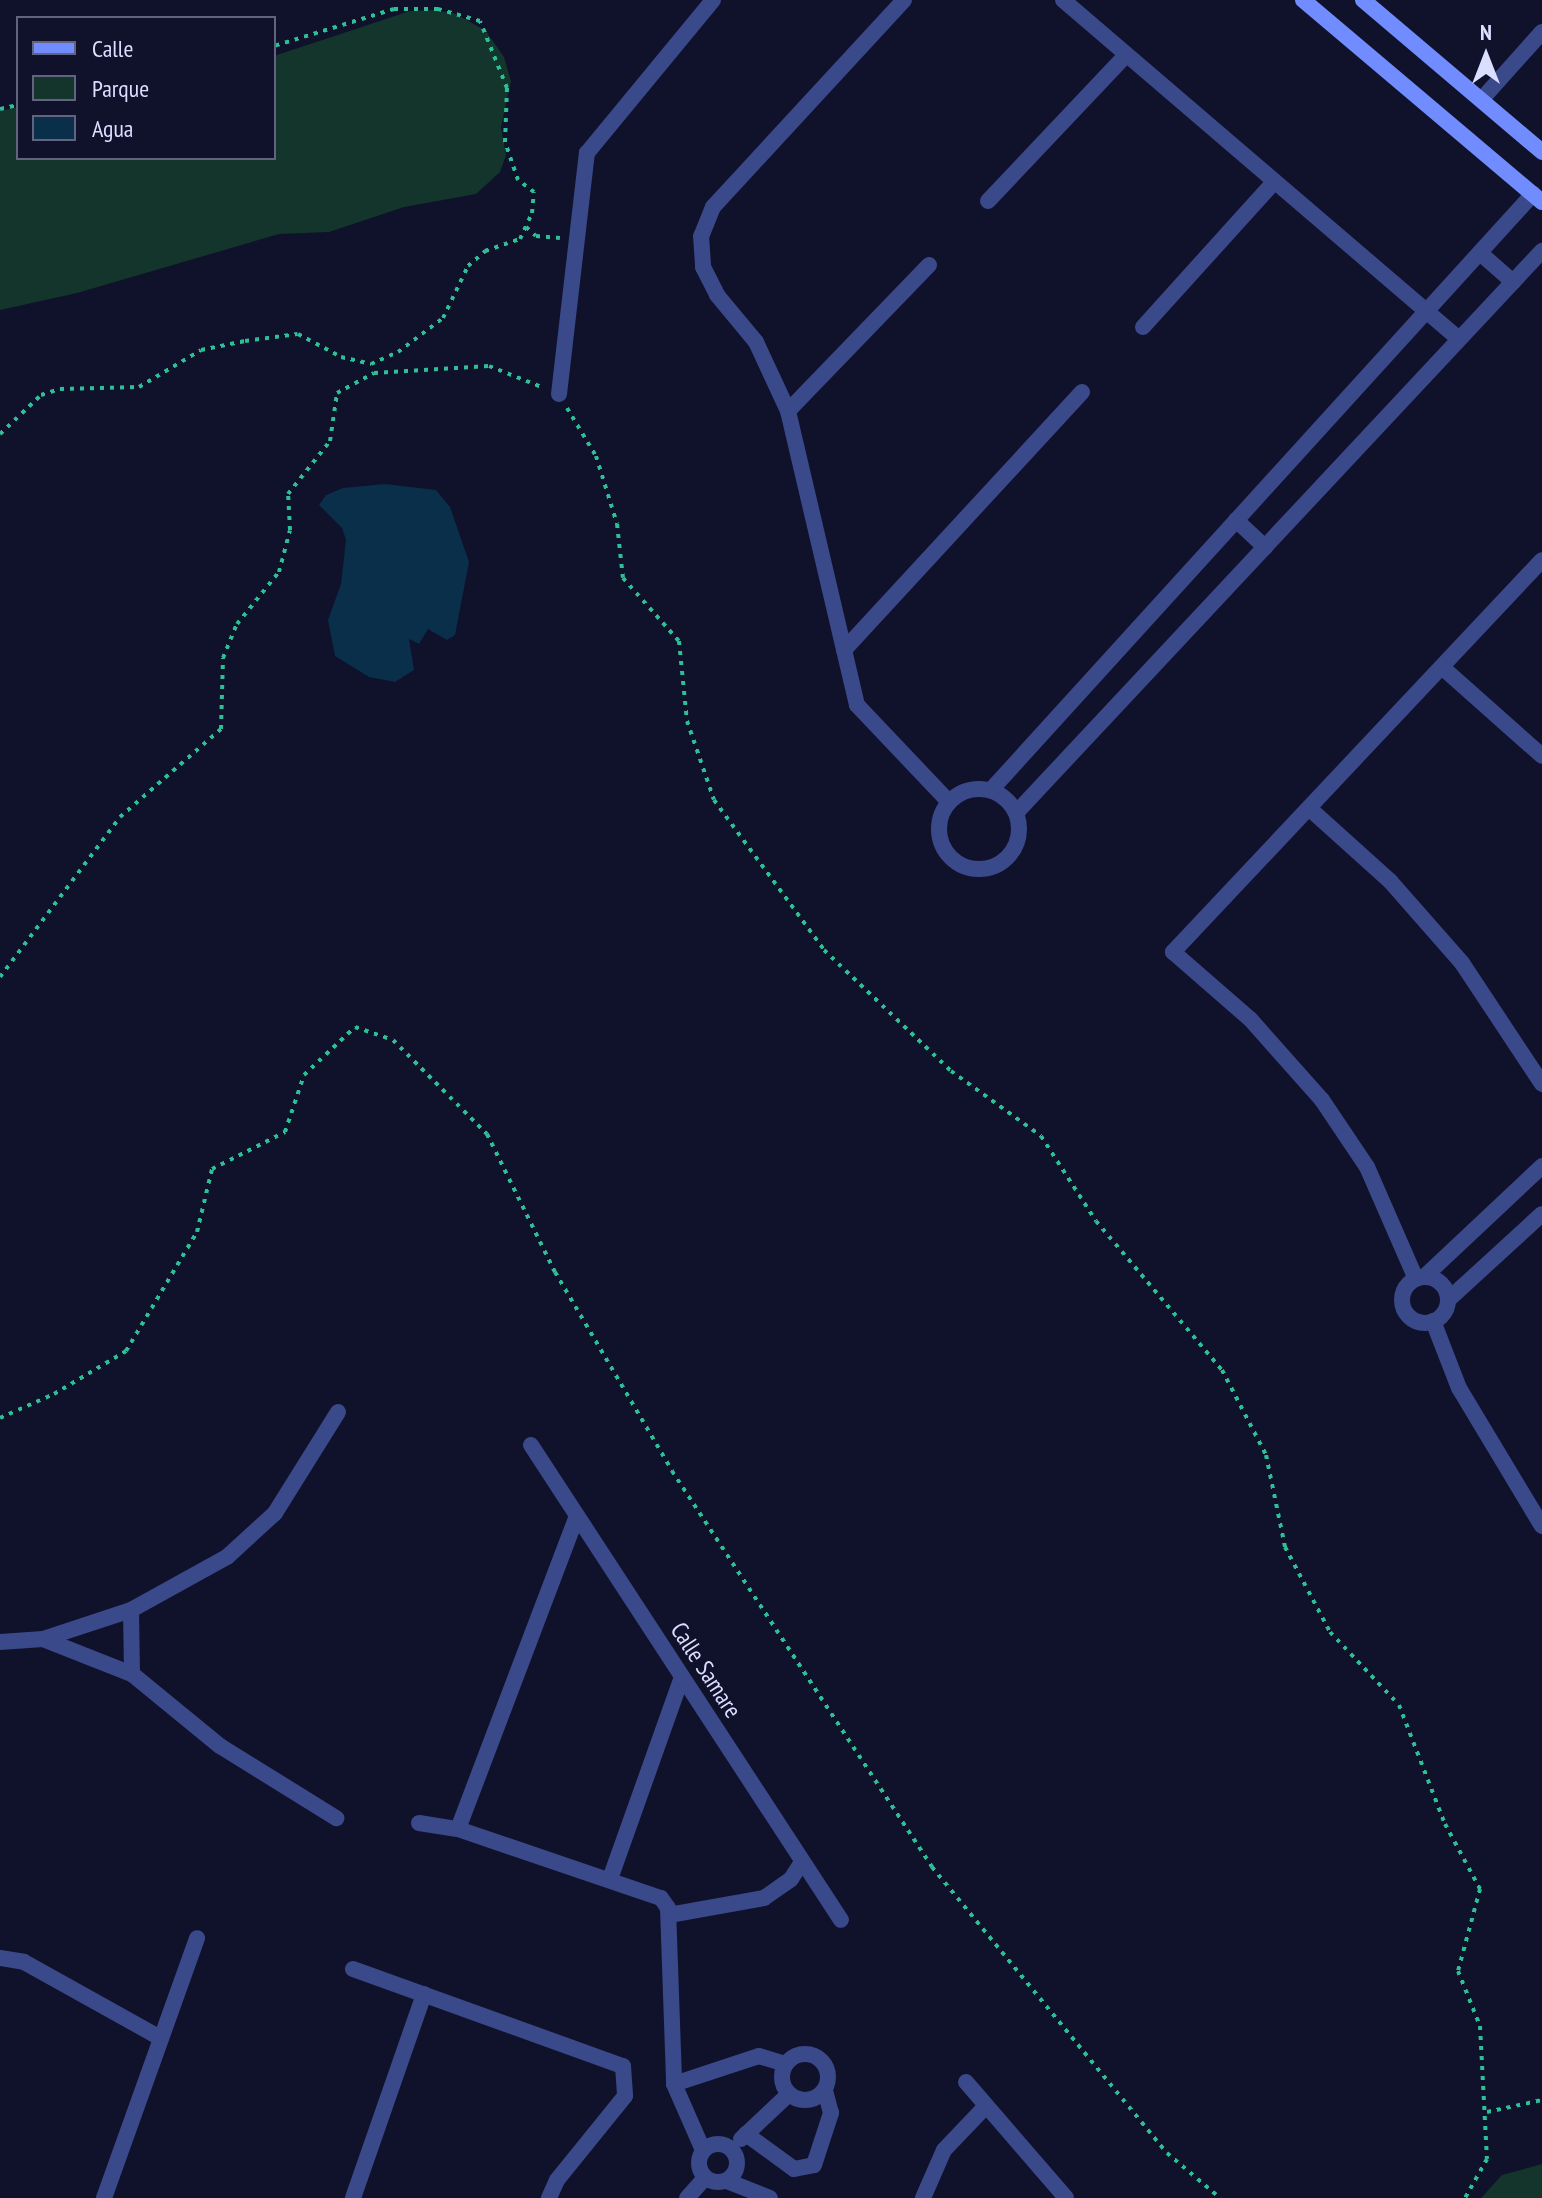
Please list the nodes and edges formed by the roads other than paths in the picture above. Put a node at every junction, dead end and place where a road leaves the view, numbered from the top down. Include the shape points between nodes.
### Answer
1 (713, 0) edge
2 (904, 0) edge
3 (1063, 0) edge
4 (1303, 0) edge
5 (1363, 0) edge
6 (1542, 32) edge
7 (1126, 55) junction
8 (1482, 99) junction
9 (1542, 152) edge
10 (1274, 182) junction
11 (1537, 198) edge
12 (988, 201) dead end
13 (1542, 251) edge
14 (1480, 253) junction
15 (929, 265) dead end
16 (1513, 282) junction
17 (1428, 311) junction
18 (1143, 327) dead end
19 (1459, 339) junction
20 (1082, 392) dead end
21 (559, 394) road end
22 (788, 411) junction
23 (1236, 520) junction
24 (1265, 547) junction
25 (1542, 560) edge
26 (844, 650) junction
27 (1443, 668) junction
28 (1542, 756) edge
29 (991, 790) junction
30 (949, 802) junction
31 (1310, 809) junction
32 (1016, 813) junction
33 (1542, 1084) edge
34 (1542, 1166) edge
35 (1542, 1214) edge
36 (1420, 1278) junction
37 (1448, 1300) junction
38 (1433, 1321) junction
39 (338, 1412) dead end
40 (531, 1445) dead end
41 (577, 1516) junction
42 (1542, 1526) edge
43 (131, 1610) junction
44 (43, 1639) junction
45 (0, 1642) edge
46 (132, 1674) junction
47 (682, 1677) junction
48 (336, 1818) dead end
49 (419, 1823) dead end
50 (458, 1829) junction
51 (802, 1862) junction
52 (610, 1879) junction
53 (669, 1915) junction
54 (841, 1920) dead end
55 (197, 1938) dead end
56 (0, 1958) edge
57 (353, 1969) dead end
58 (424, 1994) junction
59 (159, 2037) junction
60 (785, 2064) junction
61 (966, 2082) dead end
62 (674, 2084) junction
63 (825, 2090) junction
64 (789, 2094) junction
65 (986, 2106) junction
66 (746, 2134) junction
67 (731, 2149) junction
68 (703, 2150) junction
69 (705, 2178) junction
70 (727, 2181) junction
71 (104, 2198) edge
72 (353, 2198) edge
73 (549, 2198) edge
74 (687, 2198) edge
75 (770, 2198) edge
76 (923, 2198) edge
77 (1066, 2198) edge

1 - 21 street via 587,153
2 - 22 street via 736,179 713,207 701,236 703,267 717,295 756,342
3 - 7 street
4 - 11 street
5 - 8 street
6 - 8 street
7 - 10 street
7 - 12 street
8 - 9 street
10 - 17 street
10 - 18 street
11 - 14 street
13 - 16 street
14 - 16 street
14 - 17 street
15 - 22 street
16 - 19 street
17 - 19 street
17 - 23 street
19 - 24 street
20 - 26 street
22 - 26 street
23 - 24 street
23 - 29 street
24 - 32 street
25 - 27 street
26 - 30 street via 857,705
27 - 28 street
27 - 31 street
29 - 30 street via 968,790
29 - 32 street
30 - 32 street via 939,822 942,845 967,867 990,868 1009,856 1019,835
31 - 33 street via 1390,881 1462,963
31 - 36 street via 1173,952 1250,1019 1322,1100 1367,1167
34 - 36 street
35 - 37 street
36 - 37 street via 1439,1282
36 - 38 street via 1404,1289 1402,1305 1410,1318
37 - 38 street
38 - 42 street via 1459,1388
39 - 43 street via 275,1513 227,1557
40 - 41 street, Calle Samare
41 - 47 street, Calle Samare
41 - 50 street
43 - 44 street
43 - 46 street
44 - 45 street
44 - 46 street
46 - 48 street via 220,1746
47 - 51 street, Calle Samare
47 - 52 street
49 - 50 street
50 - 52 street
51 - 53 street via 791,1879 764,1898
51 - 54 street, Calle Samare
52 - 53 street via 661,1898
53 - 62 street
55 - 59 street
56 - 59 street via 24,1962
57 - 58 street
58 - 72 street
58 - 73 street via 623,2066 625,2096 565,2169
59 - 71 street
60 - 62 street via 759,2056
60 - 63 street via 798,2055 814,2055 826,2066
60 - 64 street via 782,2080
61 - 65 street
62 - 68 street
63 - 64 street via 804,2101
63 - 66 street via 831,2113 814,2165 794,2169
64 - 66 street
65 - 76 street via 944,2150
65 - 77 street
66 - 67 street
67 - 68 street via 716,2144
67 - 70 street via 738,2162
68 - 69 street via 698,2165
69 - 70 street
69 - 74 street
70 - 75 street

